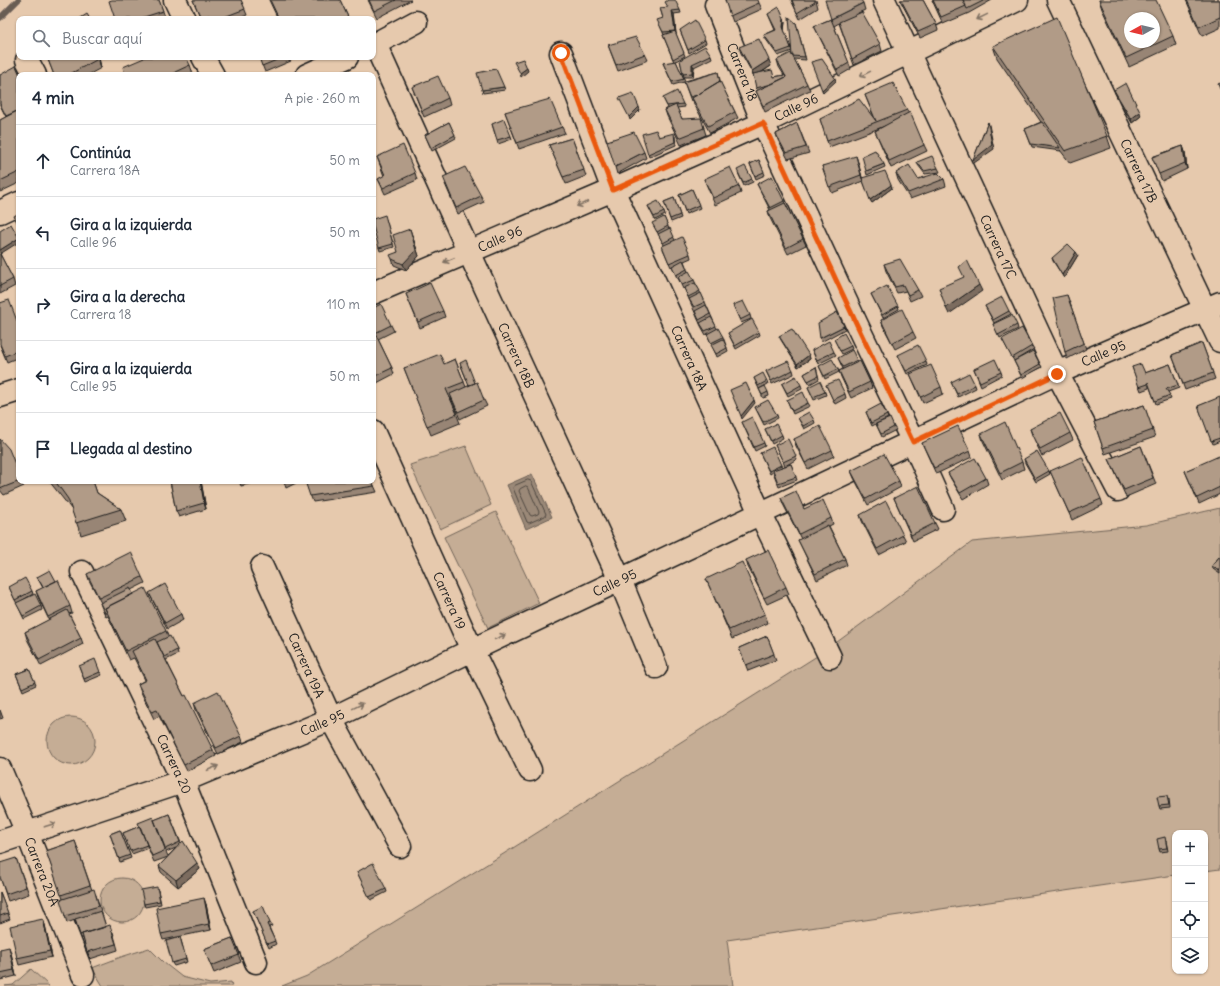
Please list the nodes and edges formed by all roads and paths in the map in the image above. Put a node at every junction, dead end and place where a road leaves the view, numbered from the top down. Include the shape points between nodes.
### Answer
1 (175, 0) edge
2 (884, 0) edge
3 (1018, 0) edge
4 (1058, 0) edge
5 (716, 5) dead end
6 (183, 16) edge
7 (416, 22) dead end
8 (376, 43) edge
9 (376, 48) edge
10 (561, 53) dead end
11 (908, 53) junction
12 (206, 60) edge
13 (340, 60) edge
14 (212, 72) edge
15 (314, 72) edge
16 (763, 123) junction
17 (613, 190) junction
18 (16, 204) edge
19 (0, 212) edge
20 (469, 252) junction
21 (376, 291) edge
22 (1213, 306) edge
23 (1220, 341) edge
24 (1057, 374) junction
25 (376, 438) edge
26 (913, 442) junction
27 (1118, 490) edge
28 (943, 509) dead end
29 (760, 513) junction
30 (262, 566) dead end
31 (82, 572) dead end
32 (620, 580) junction
33 (472, 650) junction
34 (830, 657) dead end
35 (656, 667) dead end
36 (331, 719) junction
37 (0, 769) edge
38 (530, 770) dead end
39 (183, 781) junction
40 (27, 833) junction
41 (0, 842) edge
42 (400, 846) dead end
43 (256, 962) dead end
44 (83, 975) dead end

1 - 6 street
2 - 11 street, Carrera 17C
3 -> 11 street, Calle 96
4 - 22 street, Carrera 17B
5 - 16 street, Carrera 18
7 - 8 street
9 - 20 street, Carrera 18B
10 - 17 street, Carrera 18A
11 -> 16 street, Calle 96
11 - 24 street, Carrera 17C
12 - 14 street
13 - 15 street
16 - 17 street, Calle 96
16 - 26 street, Carrera 18
17 -> 20 street, Calle 96
17 - 29 street, Carrera 18A
18 - 19 street
20 -> 21 street, Calle 96
20 - 32 street, Carrera 18B
22 - 23 street, Carrera 17B
22 - 24 street, Calle 95
24 - 26 street, Calle 95
24 - 27 street, Carrera 17C
25 - 33 street, Carrera 19
26 - 28 street, Carrera 18
26 - 29 street, Calle 95
29 - 32 street, Calle 95
29 - 34 street, Carrera 18A
30 - 36 street, Carrera 19A
31 - 39 street, Carrera 20
33 -> 32 street, Calle 95
32 - 35 street, Carrera 18B
36 -> 33 street, Calle 95
33 - 38 street, Carrera 19
39 -> 36 street, Calle 95
36 - 42 street, Carrera 19A
37 - 40 street, Carrera 20A
40 -> 39 street, Calle 95
39 - 43 street, Carrera 20
40 - 41 street, Calle 95
40 - 44 street, Carrera 20A

